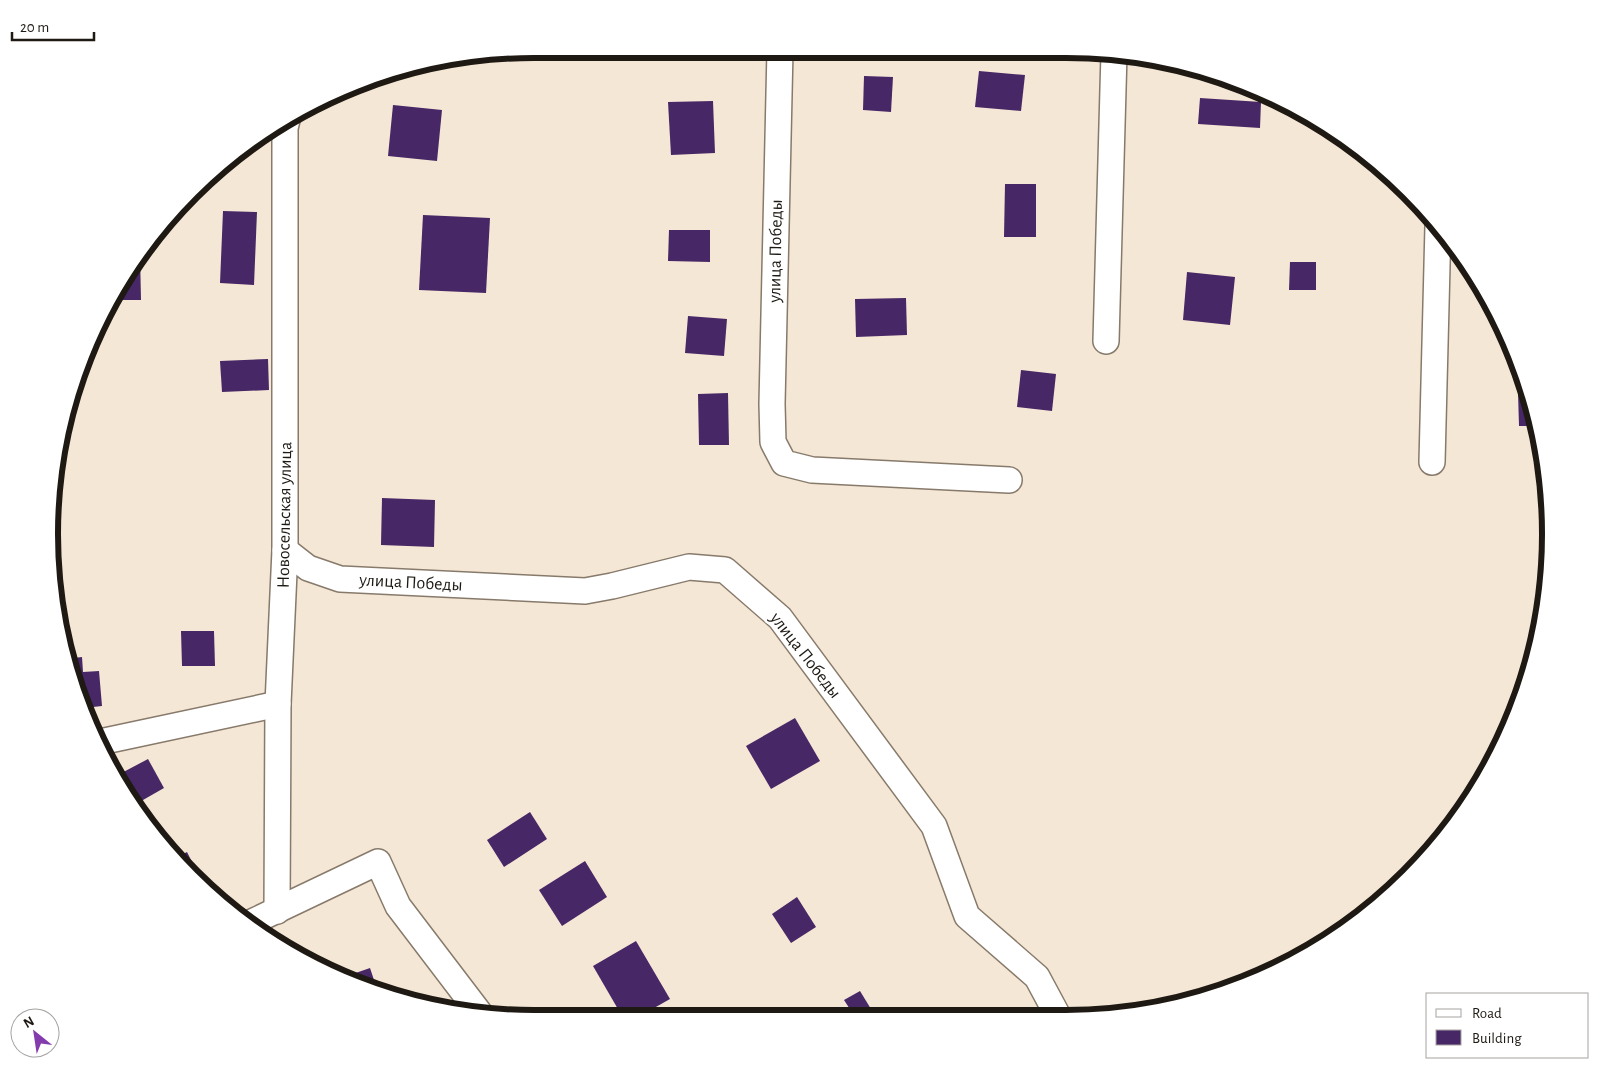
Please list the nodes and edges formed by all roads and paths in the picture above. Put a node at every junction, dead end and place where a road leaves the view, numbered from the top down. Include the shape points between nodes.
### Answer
1 (780, 58) edge
2 (1114, 61) edge
3 (281, 130) edge
4 (1438, 238) edge
5 (1106, 341) dead end
6 (1432, 462) dead end
7 (1009, 480) dead end
8 (285, 550) junction
9 (278, 704) junction
10 (105, 741) edge
11 (277, 911) junction
12 (256, 920) edge
13 (474, 1006) edge
14 (1055, 1010) edge

1 - 7 street, улица Победы via 772,404 773,442 784,463 812,470
2 - 5 street
3 - 8 street, Новосельская улица
4 - 6 street
8 - 9 street, Новосельская улица
8 - 14 street, улица Победы via 308,568 340,579 585,591 689,567 725,570 780,618 934,826 967,916 1037,977
9 - 10 street
9 - 11 street, Новосельская улица
11 - 12 street
11 - 13 street via 378,862 398,906

